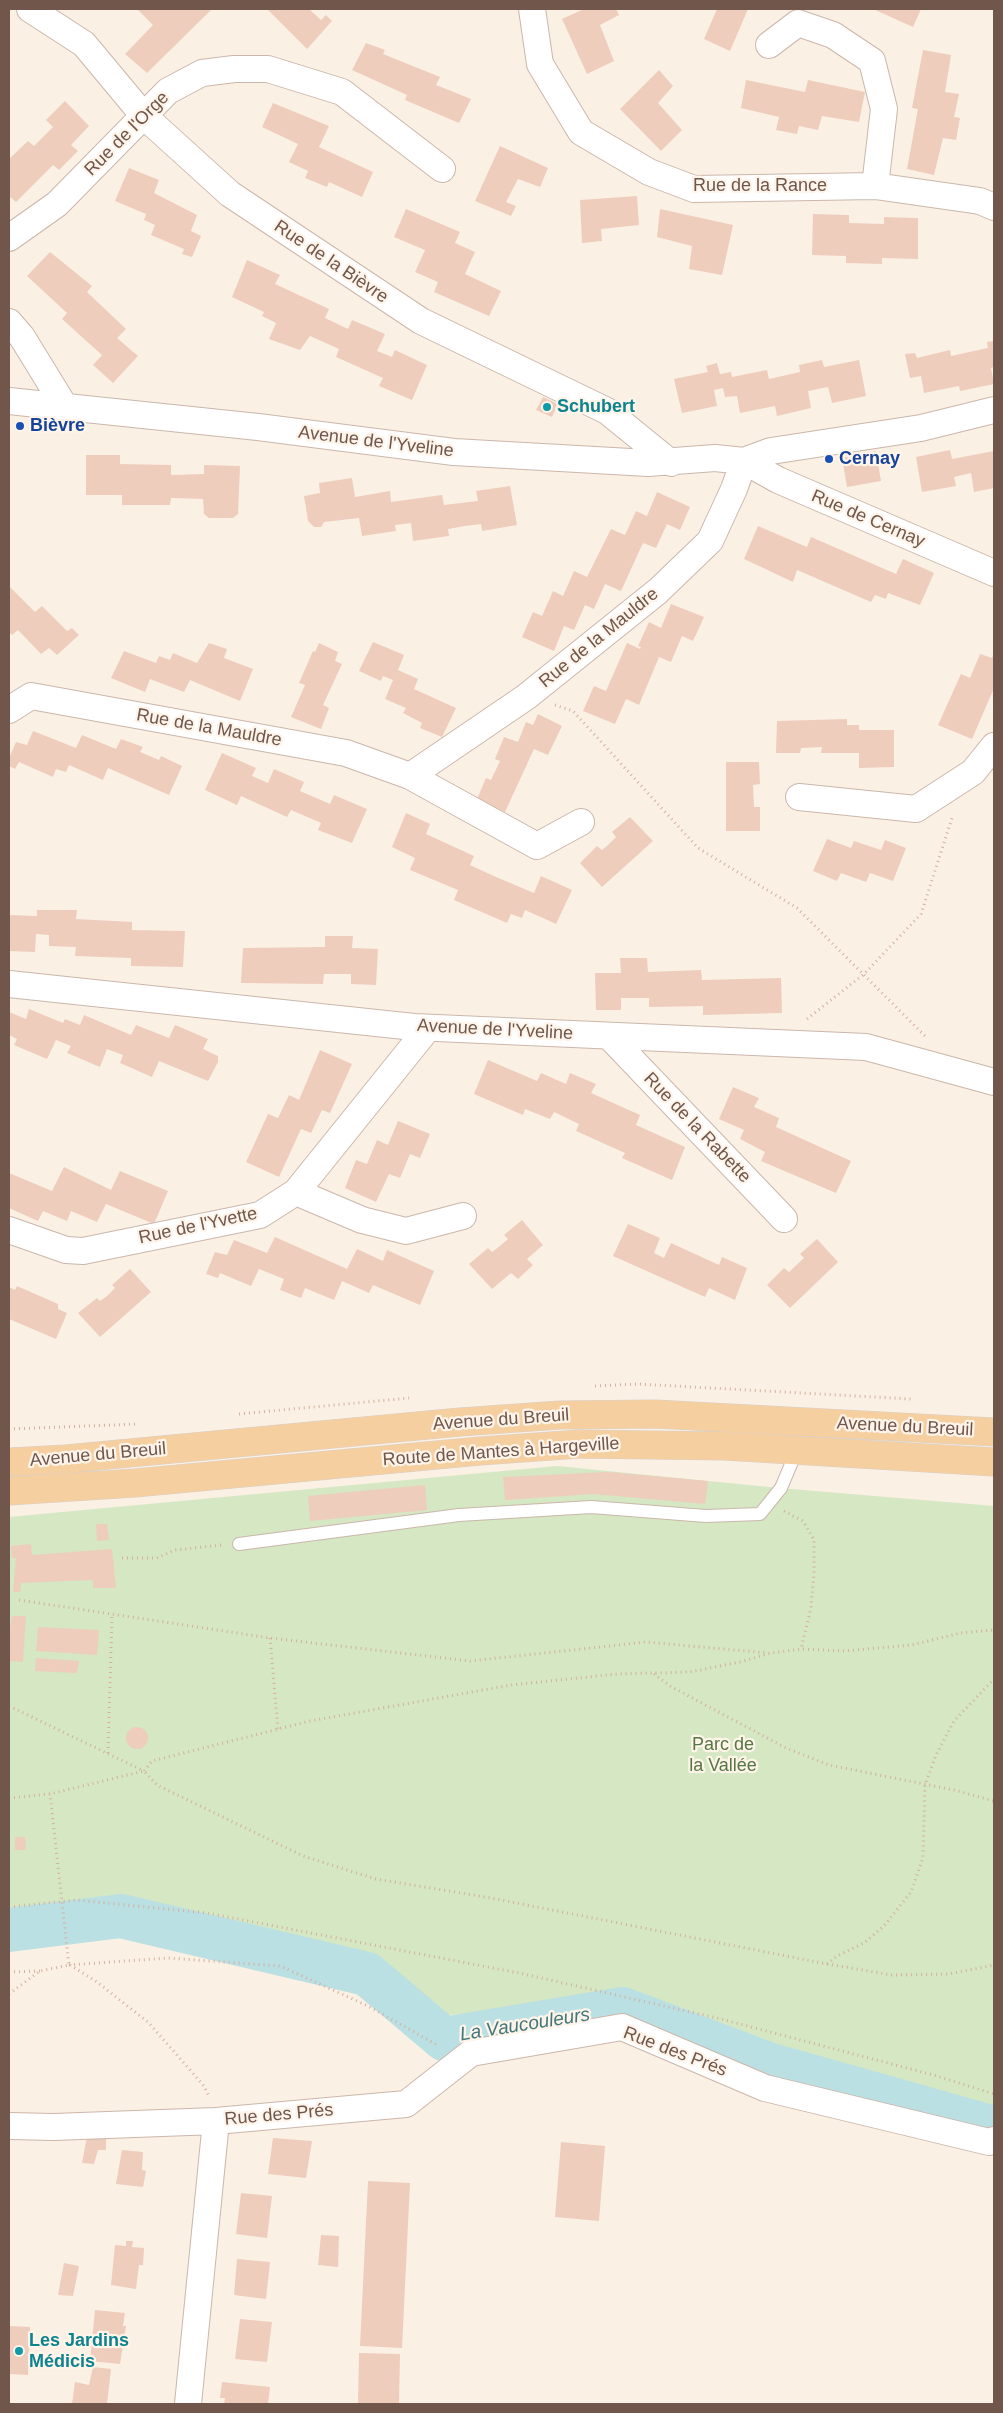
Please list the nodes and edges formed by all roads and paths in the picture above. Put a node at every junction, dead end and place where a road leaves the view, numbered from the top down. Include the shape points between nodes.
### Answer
1 (30, 9) edge
2 (532, 9) edge
3 (769, 45) dead end
4 (144, 116) junction
5 (442, 169) dead end
6 (875, 186) junction
7 (994, 207) edge
8 (9, 238) edge
9 (9, 322) edge
10 (9, 401) edge
11 (64, 407) junction
12 (994, 410) edge
13 (744, 461) junction
14 (671, 462) junction
15 (994, 573) edge
16 (20, 691) edge
17 (9, 710) edge
18 (572, 710) dead end
19 (994, 746) edge
20 (410, 776) junction
21 (954, 785) junction
22 (799, 797) dead end
23 (581, 822) dead end
24 (864, 974) junction
25 (9, 984) edge
26 (428, 1028) junction
27 (609, 1036) junction
28 (926, 1037) dead end
29 (778, 1043) junction
30 (989, 1082) edge
31 (296, 1192) junction
32 (463, 1216) dead end
33 (784, 1220) dead end
34 (9, 1230) edge
35 (994, 1432) edge
36 (797, 1450) junction
37 (9, 1462) edge
38 (994, 1462) edge
39 (9, 1491) edge
40 (760, 1514) junction
41 (239, 1544) joint
42 (122, 1558) dead end
43 (19, 1600) dead end
44 (112, 1614) junction
45 (994, 1630) edge
46 (270, 1638) junction
47 (801, 1649) junction
48 (771, 1653) junction
49 (652, 1674) junction
50 (994, 1679) edge
51 (9, 1706) edge
52 (278, 1730) junction
53 (108, 1753) junction
54 (144, 1770) junction
55 (925, 1785) junction
56 (50, 1794) junction
57 (9, 1798) edge
58 (994, 1801) edge
59 (62, 1903) junction
60 (9, 1907) edge
61 (826, 1964) junction
62 (69, 1965) junction
63 (994, 1966) edge
64 (40, 1971) junction
65 (9, 1972) edge
66 (9, 1994) edge
67 (471, 2053) junction
68 (994, 2094) edge
69 (216, 2121) junction
70 (9, 2126) edge
71 (992, 2141) edge
72 (188, 2404) edge

1 - 4 street, Rue de la Bièvre via 84,44
2 - 6 street, Rue de la Rance via 540,64 581,132 649,172 694,189
3 - 6 street via 798,23 833,35 872,60 884,109
4 - 5 street, Rue de l'Orge via 168,90 202,73 268,69 342,92
4 - 8 street, Rue de l'Orge via 57,204
4 - 14 street, Rue de la Bièvre via 230,194 421,321 607,411
6 - 7 street, Rue de la Rance via 980,201
9 - 11 street via 22,337
10 - 11 street, Avenue de l'Yveline
11 - 14 street, Avenue de l'Yveline via 454,452
12 - 13 street via 921,428 771,452
13 - 14 street, Avenue de l'Yveline via 715,458
13 - 15 street, Rue de Cernay via 778,480
13 - 20 street, Rue de la Mauldre via 710,541 658,591 526,697
16 - 17 street, Rue de la Mauldre
16 - 20 street, Rue de la Mauldre via 346,753
18 - 24 path via 698,848 797,908
19 - 21 street via 973,772
20 - 23 street, Rue de la Mauldre via 537,846
21 - 22 street via 916,809
21 - 24 path via 955,806 920,914
24 - 28 path
24 - 29 path
25 - 26 street, Avenue de l'Yveline
26 - 27 street, Avenue de l'Yveline
26 - 31 street, Rue de l'Yvette
27 - 29 street, Avenue de l'Yveline
27 - 33 street, Rue de la Rabette
29 - 30 street, Avenue de l'Yveline via 866,1047
31 - 32 street via 362,1220 406,1231
31 - 34 street, Rue de l'Yvette via 260,1215 83,1251 66,1250
35 - 37 main road, Avenue du Breuil via 665,1414 560,1415
36 - 38 main road, Route de Mantes à Hargeville
36 - 39 main road, Route de Mantes à Hargeville via 679,1445 530,1447 135,1483
36 - 40 lane via 781,1488
40 - 41 lane via 706,1516 591,1507 553,1509 459,1515
40 - 47 path via 780,1510 803,1521 814,1540 810,1608
41 - 42 path via 175,1550 157,1558
43 - 44 path
44 - 46 path
44 - 53 path
45 - 47 path via 960,1633 912,1645 842,1651
46 - 48 path via 470,1661 646,1642
46 - 52 path
47 - 48 path
48 - 49 path via 690,1672
49 - 52 path via 617,1674 511,1685 358,1712
49 - 55 path via 786,1748 829,1765
50 - 55 path via 954,1720
51 - 53 path
52 - 54 path via 152,1761
53 - 54 path
54 - 56 path
54 - 61 path via 157,1785 303,1856 376,1879 491,1898
55 - 58 path
55 - 61 path via 922,1858 912,1892 884,1926 864,1943
56 - 57 path
56 - 59 path
59 - 60 path
59 - 62 path
59 - 68 path via 76,1900 206,1914 524,1974 730,2022
61 - 63 path via 892,1975 949,1974
62 - 64 path
62 - 67 path via 168,1958 280,1966 368,2006 442,2048
62 - 69 path via 149,2023 204,2086 215,2107
64 - 65 path
64 - 66 path
67 - 69 street, Rue des Prés via 406,2104
67 - 71 street, Rue des Prés via 622,2028 765,2088
69 - 70 street, Rue des Prés
69 - 72 street, Rue des Prés

